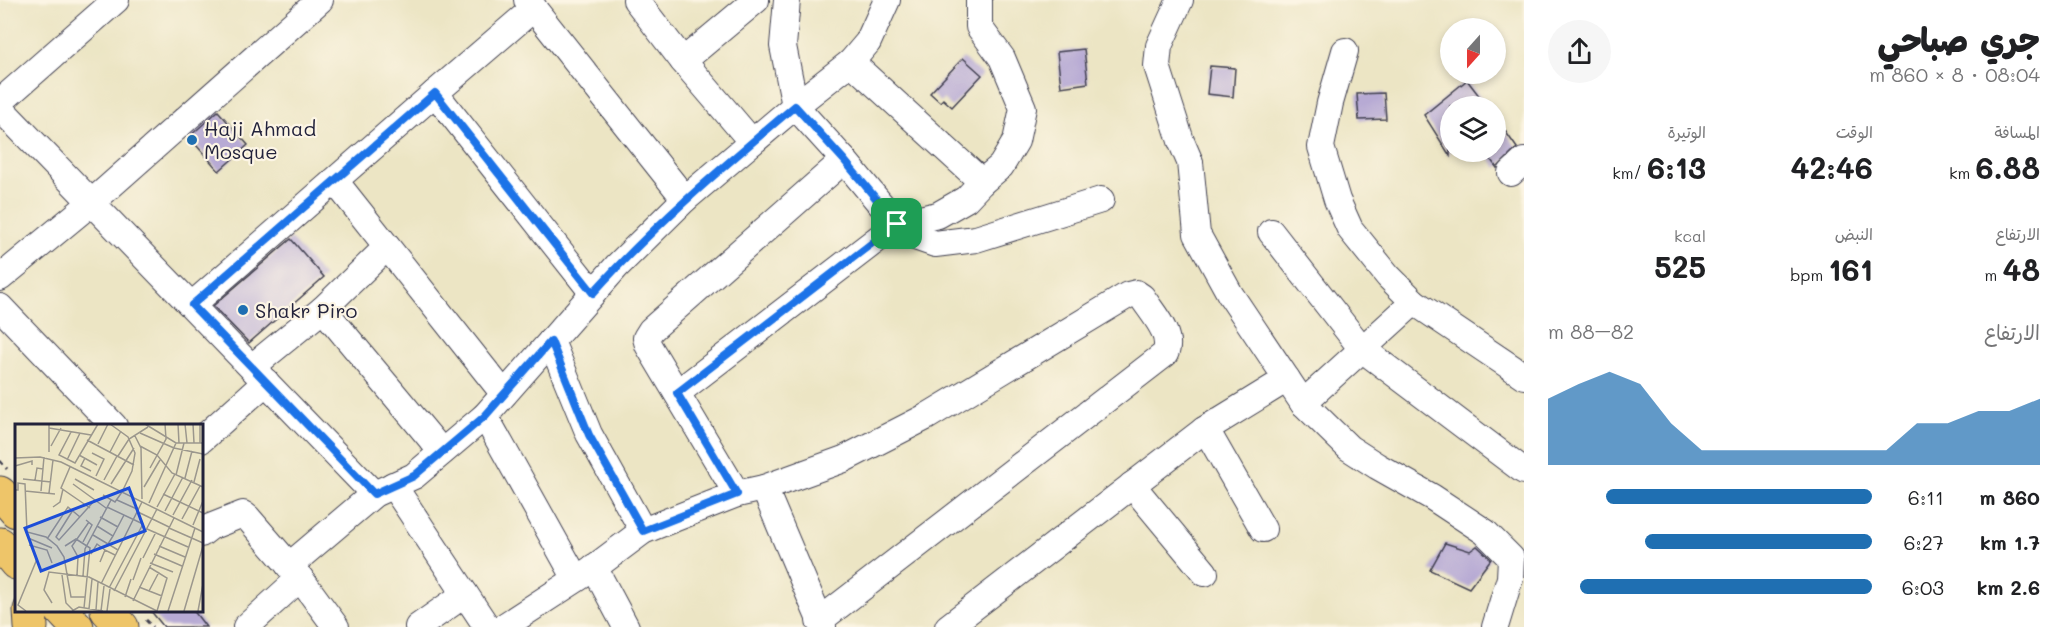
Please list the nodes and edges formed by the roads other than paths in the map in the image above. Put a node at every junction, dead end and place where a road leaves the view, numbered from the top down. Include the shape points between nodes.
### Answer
1 (116, 0) edge
2 (320, 0) edge
3 (636, 0) edge
4 (756, 0) edge
5 (787, 0) edge
6 (887, 0) edge
7 (979, 0) edge
8 (1181, 0) edge
9 (531, 4) edge
10 (1345, 51) dead end
11 (683, 61) junction
12 (851, 62) junction
13 (435, 93) junction
14 (0, 102) edge
15 (795, 106) junction
16 (0, 108) edge
17 (752, 142) junction
18 (844, 160) junction
19 (335, 181) junction
20 (982, 182) junction
21 (685, 199) junction
22 (1101, 200) dead end
23 (91, 203) junction
24 (897, 224) junction
25 (1271, 232) dead end
26 (387, 247) junction
27 (0, 278) edge
28 (593, 293) junction
29 (1413, 302) junction
30 (192, 305) junction
31 (0, 307) edge
32 (323, 309) junction
33 (551, 341) junction
34 (1362, 349) junction
35 (259, 374) junction
36 (1524, 376) edge
37 (1287, 380) junction
38 (677, 393) junction
39 (504, 394) junction
40 (1303, 403) junction
41 (485, 416) junction
42 (112, 424) edge
43 (1204, 430) junction
44 (202, 439) edge
45 (442, 452) junction
46 (1524, 471) edge
47 (1132, 485) junction
48 (764, 488) junction
49 (383, 490) junction
50 (0, 493) edge
51 (737, 494) junction
52 (15, 510) edge
53 (204, 526) edge
54 (1263, 529) dead end
55 (643, 531) junction
56 (295, 572) junction
57 (585, 573) junction
58 (1205, 573) dead end
59 (465, 594) junction
60 (30, 612) edge
61 (63, 612) edge
62 (821, 624) edge
63 (31, 627) edge
64 (77, 627) edge
65 (246, 627) edge
66 (336, 627) edge
67 (418, 627) edge
68 (487, 627) edge
69 (503, 627) edge
70 (626, 627) edge
71 (948, 627) edge
72 (1496, 627) edge

1 - 14 street
2 - 23 street
3 - 11 street
4 - 11 street
5 - 15 street via 783,46
6 - 12 street via 868,42
7 - 20 street via 979,27 1002,58 1023,108 1016,141 1001,166
8 - 37 street via 1159,46 1157,66 1190,162 1197,234 1230,294
9 - 13 street
9 - 21 street
10 - 29 street via 1321,147 1350,229
11 - 17 street
12 - 15 street
12 - 20 street
13 - 19 street
13 - 28 street
15 - 17 street
15 - 18 street
16 - 23 street
17 - 21 street
18 - 24 street
18 - 38 street via 651,330 646,338 648,345
19 - 26 street
19 - 30 street
20 - 24 street via 966,199 938,214
21 - 28 street
22 - 24 street via 976,239 935,244 915,237
23 - 27 street
23 - 30 street
24 - 38 street
25 - 34 street
26 - 32 street
26 - 39 street
28 - 33 street
29 - 34 street
29 - 36 street
30 - 35 street
31 - 42 street
32 - 35 street
32 - 45 street
33 - 39 street
33 - 55 street via 589,435
34 - 40 street
34 - 46 street
35 - 44 street
35 - 49 street
37 - 40 street
37 - 43 street
38 - 51 street
39 - 41 street
40 - 72 street via 1349,448 1485,532 1511,558 1510,578
41 - 45 street
41 - 57 street
43 - 47 street
43 - 54 street
45 - 49 street via 414,476
47 - 58 street
47 - 71 street
48 - 51 street
48 - 62 street
48 - 62 street via 844,459 926,417 1128,295 1136,293 1142,297 1168,338 1165,354
49 - 56 street
49 - 59 street
50 - 52 main road
51 - 55 street
53 - 56 street via 243,514
55 - 57 street
56 - 65 street
56 - 66 street
57 - 69 street
57 - 70 street
59 - 67 street
59 - 68 street
60 - 63 main road
61 - 64 main road

